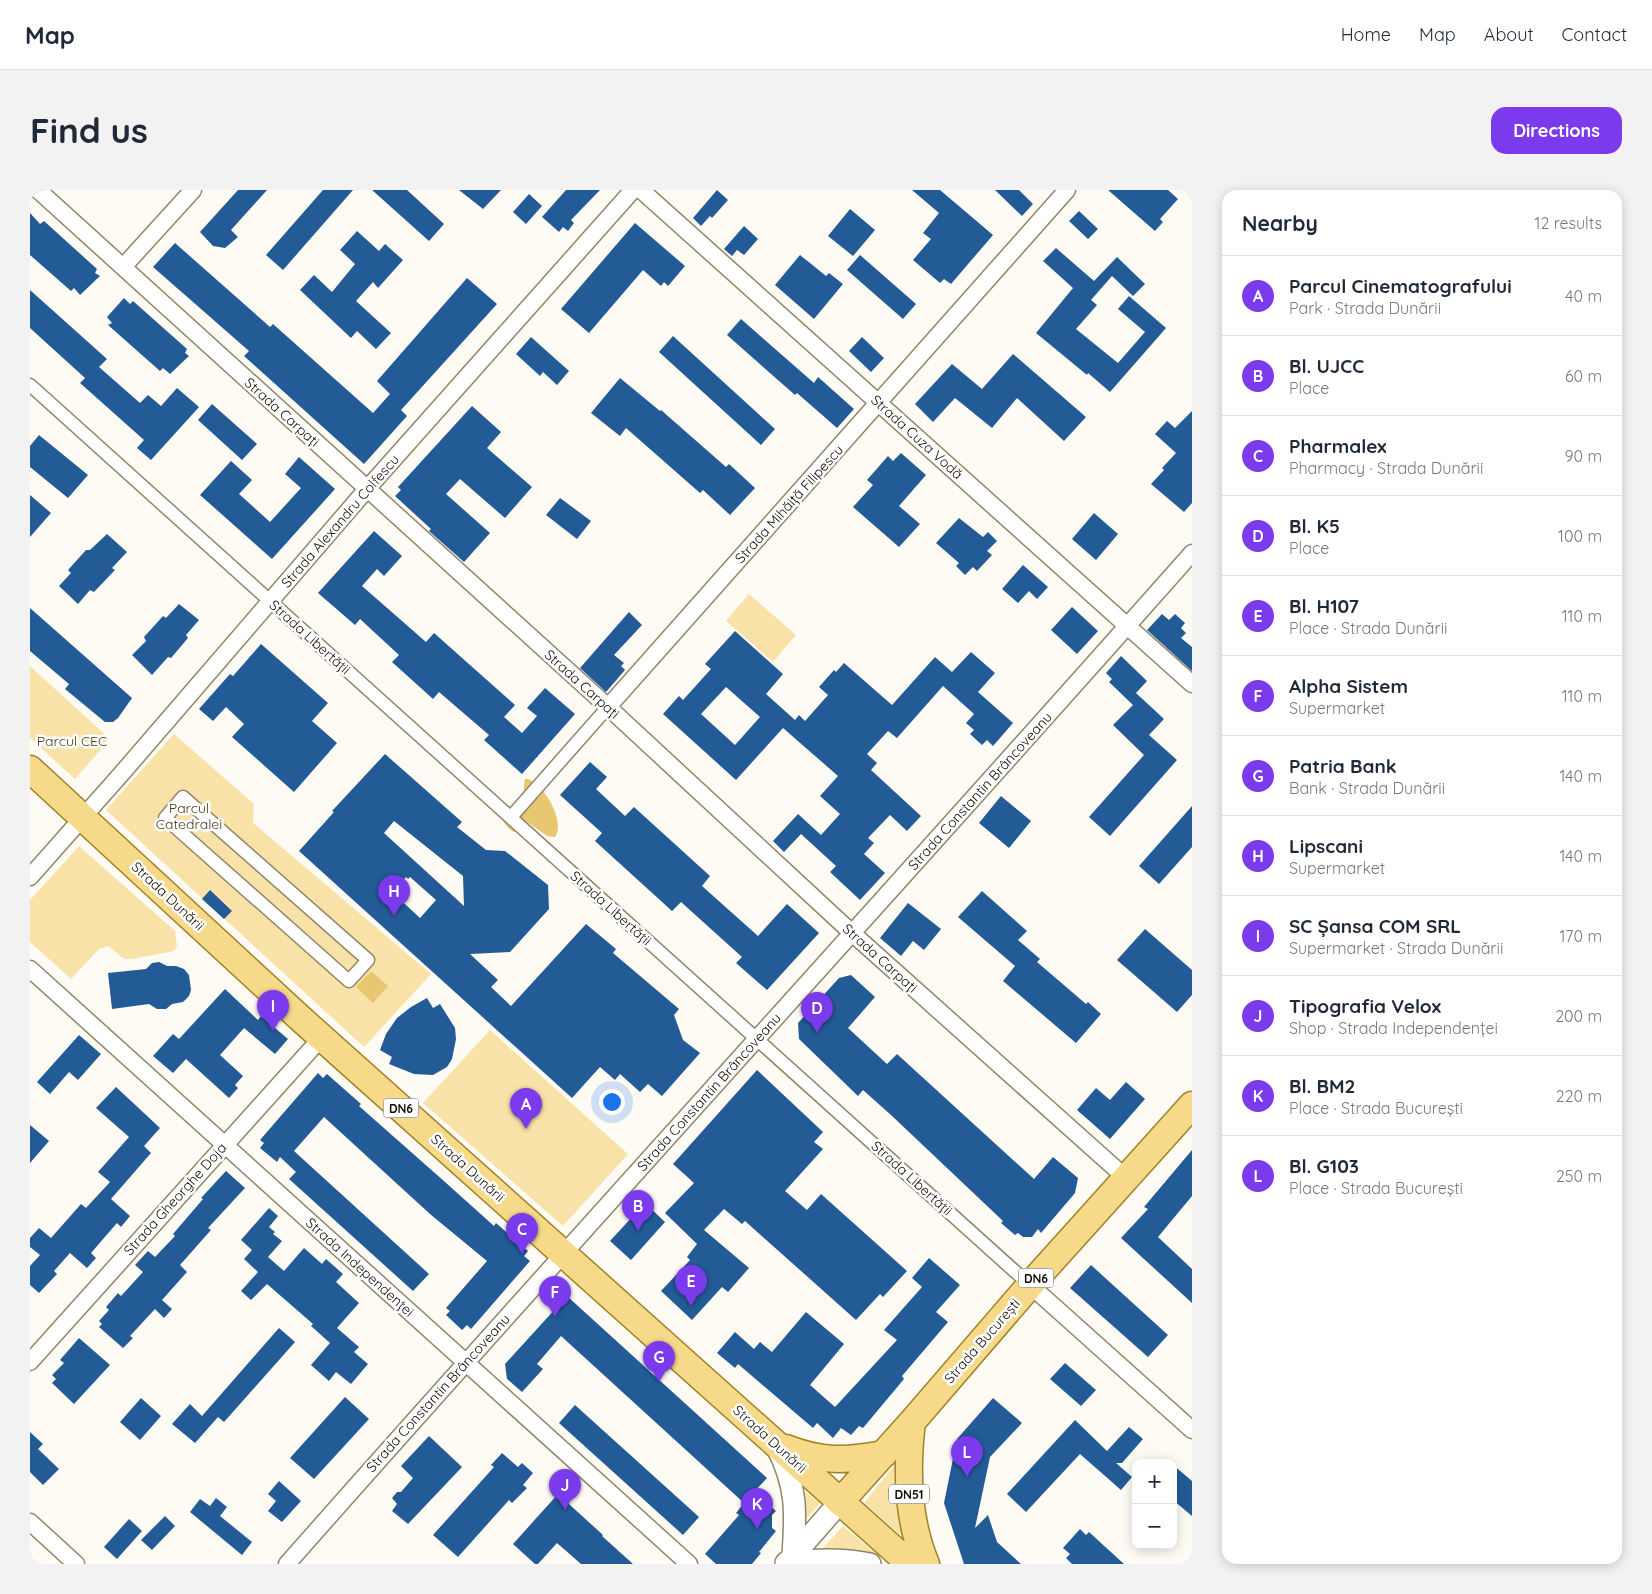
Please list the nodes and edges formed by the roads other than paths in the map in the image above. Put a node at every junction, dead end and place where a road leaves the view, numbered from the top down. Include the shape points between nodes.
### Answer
1 (38, 190) edge
2 (193, 190) edge
3 (633, 190) edge
4 (641, 190) edge
5 (1066, 190) edge
6 (123, 267) junction
7 (30, 386) edge
8 (878, 403) junction
9 (367, 489) junction
10 (1192, 553) edge
11 (270, 601) junction
12 (1127, 626) junction
13 (1192, 684) edge
14 (608, 708) junction
15 (30, 768) edge
16 (184, 797) joint
17 (83, 817) junction
18 (511, 817) junction
19 (30, 877) edge
20 (852, 933) junction
21 (30, 969) edge
22 (322, 1037) junction
23 (757, 1039) junction
24 (1192, 1105) edge
25 (224, 1144) junction
26 (1126, 1178) junction
27 (563, 1254) junction
28 (1030, 1285) junction
29 (30, 1362) edge
30 (466, 1362) junction
31 (912, 1422) junction
32 (1192, 1430) edge
33 (776, 1444) junction
34 (884, 1454) junction
35 (840, 1502) junction
36 (30, 1522) edge
37 (788, 1561) edge
38 (76, 1564) edge
39 (287, 1564) edge
40 (690, 1564) edge
41 (870, 1564) edge
42 (910, 1564) edge
43 (926, 1564) edge

1 - 6 street, Strada Carpați
2 - 6 street
3 - 9 street, Strada Alexandru Colfescu
4 - 8 street, Strada Cuza Vodă
5 - 8 street, Strada Mihăiță Filipescu
6 - 9 street, Strada Carpați
7 - 11 street, Strada Libertății
8 - 12 street, Strada Cuza Vodă
8 - 14 street, Strada Mihăiță Filipescu
9 - 11 street, Strada Alexandru Colfescu
9 - 14 street, Strada Carpați
10 - 12 street, Strada Constantin Brâncoveanu
11 - 17 street, Strada Alexandru Colfescu
11 - 18 street, Strada Libertății
12 - 13 street, Strada Cuza Vodă
12 - 20 street, Strada Constantin Brâncoveanu
14 - 18 street, Strada Mihăiță Filipescu
14 - 20 street, Strada Carpați
15 - 17 main road, Strada Dunării / DN6
16 - 16 street via 165,818 349,982 368,960
17 - 19 street, Strada Alexandru Colfescu
17 - 22 main road, Strada Dunării / DN6
18 - 23 street, Strada Libertății
20 - 23 street, Strada Constantin Brâncoveanu
20 - 26 street, Strada Carpați
21 - 25 street, Strada Independenței
22 - 25 street, Strada Gheorghe Doja
22 - 27 main road, Strada Dunării / DN6
23 - 27 street, Strada Constantin Brâncoveanu
23 - 28 street, Strada Libertății
24 - 26 main road, Strada București / DN6
25 - 29 street, Strada Gheorghe Doja
25 - 30 street, Strada Independenței
26 - 28 main road, Strada București / DN6
27 - 30 street, Strada Constantin Brâncoveanu
27 - 33 main road, Strada Dunării / DN6
28 - 31 main road, Strada București / DN6
28 - 32 street, Strada Libertății
30 - 39 street, Strada Constantin Brâncoveanu
30 - 40 street, Strada Independenței
31 - 34 main road, Strada București / DN6
31 - 43 main road, DN51 via 910,1499 918,1543
33 - 34 main road, DN6 via 828,1460 856,1460
33 - 35 main road, Strada Dunării / DN6
33 - 37 street via 786,1464 794,1494 795,1523
34 - 35 main road, Strada București / DN6
35 - 37 street, Strada București
35 - 42 main road, Strada Dunării
36 - 38 street
37 - 41 street via 825,1559

